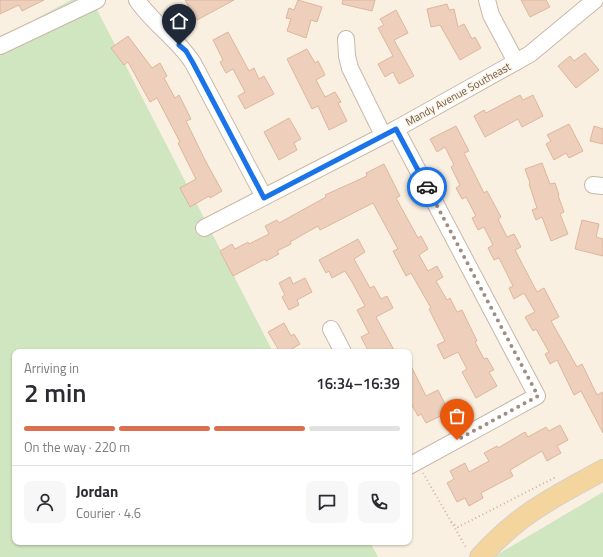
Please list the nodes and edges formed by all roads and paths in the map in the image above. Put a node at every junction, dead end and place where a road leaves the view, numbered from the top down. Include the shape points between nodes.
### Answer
1 (97, 0) edge
2 (137, 0) edge
3 (487, 0) edge
4 (595, 0) edge
5 (346, 39) dead end
6 (0, 46) edge
7 (516, 62) junction
8 (389, 132) junction
9 (264, 198) junction
10 (204, 228) dead end
11 (331, 329) dead end
12 (341, 349) edge
13 (413, 464) edge
14 (603, 470) edge
15 (558, 477) dead end
16 (451, 522) junction
17 (474, 555) edge

1 - 6 street
2 - 9 street via 186,51
3 - 7 street via 491,15
4 - 7 street, Mandy Avenue Southeast via 530,54
5 - 8 street via 350,68
7 - 8 street, Mandy Avenue Southeast
8 - 9 street, Mandy Avenue Southeast
8 - 13 street via 538,396
9 - 10 street, Mandy Avenue Southeast
11 - 12 street
13 - 16 path
14 - 17 main road via 527,514
15 - 16 path via 458,527
16 - 17 path

